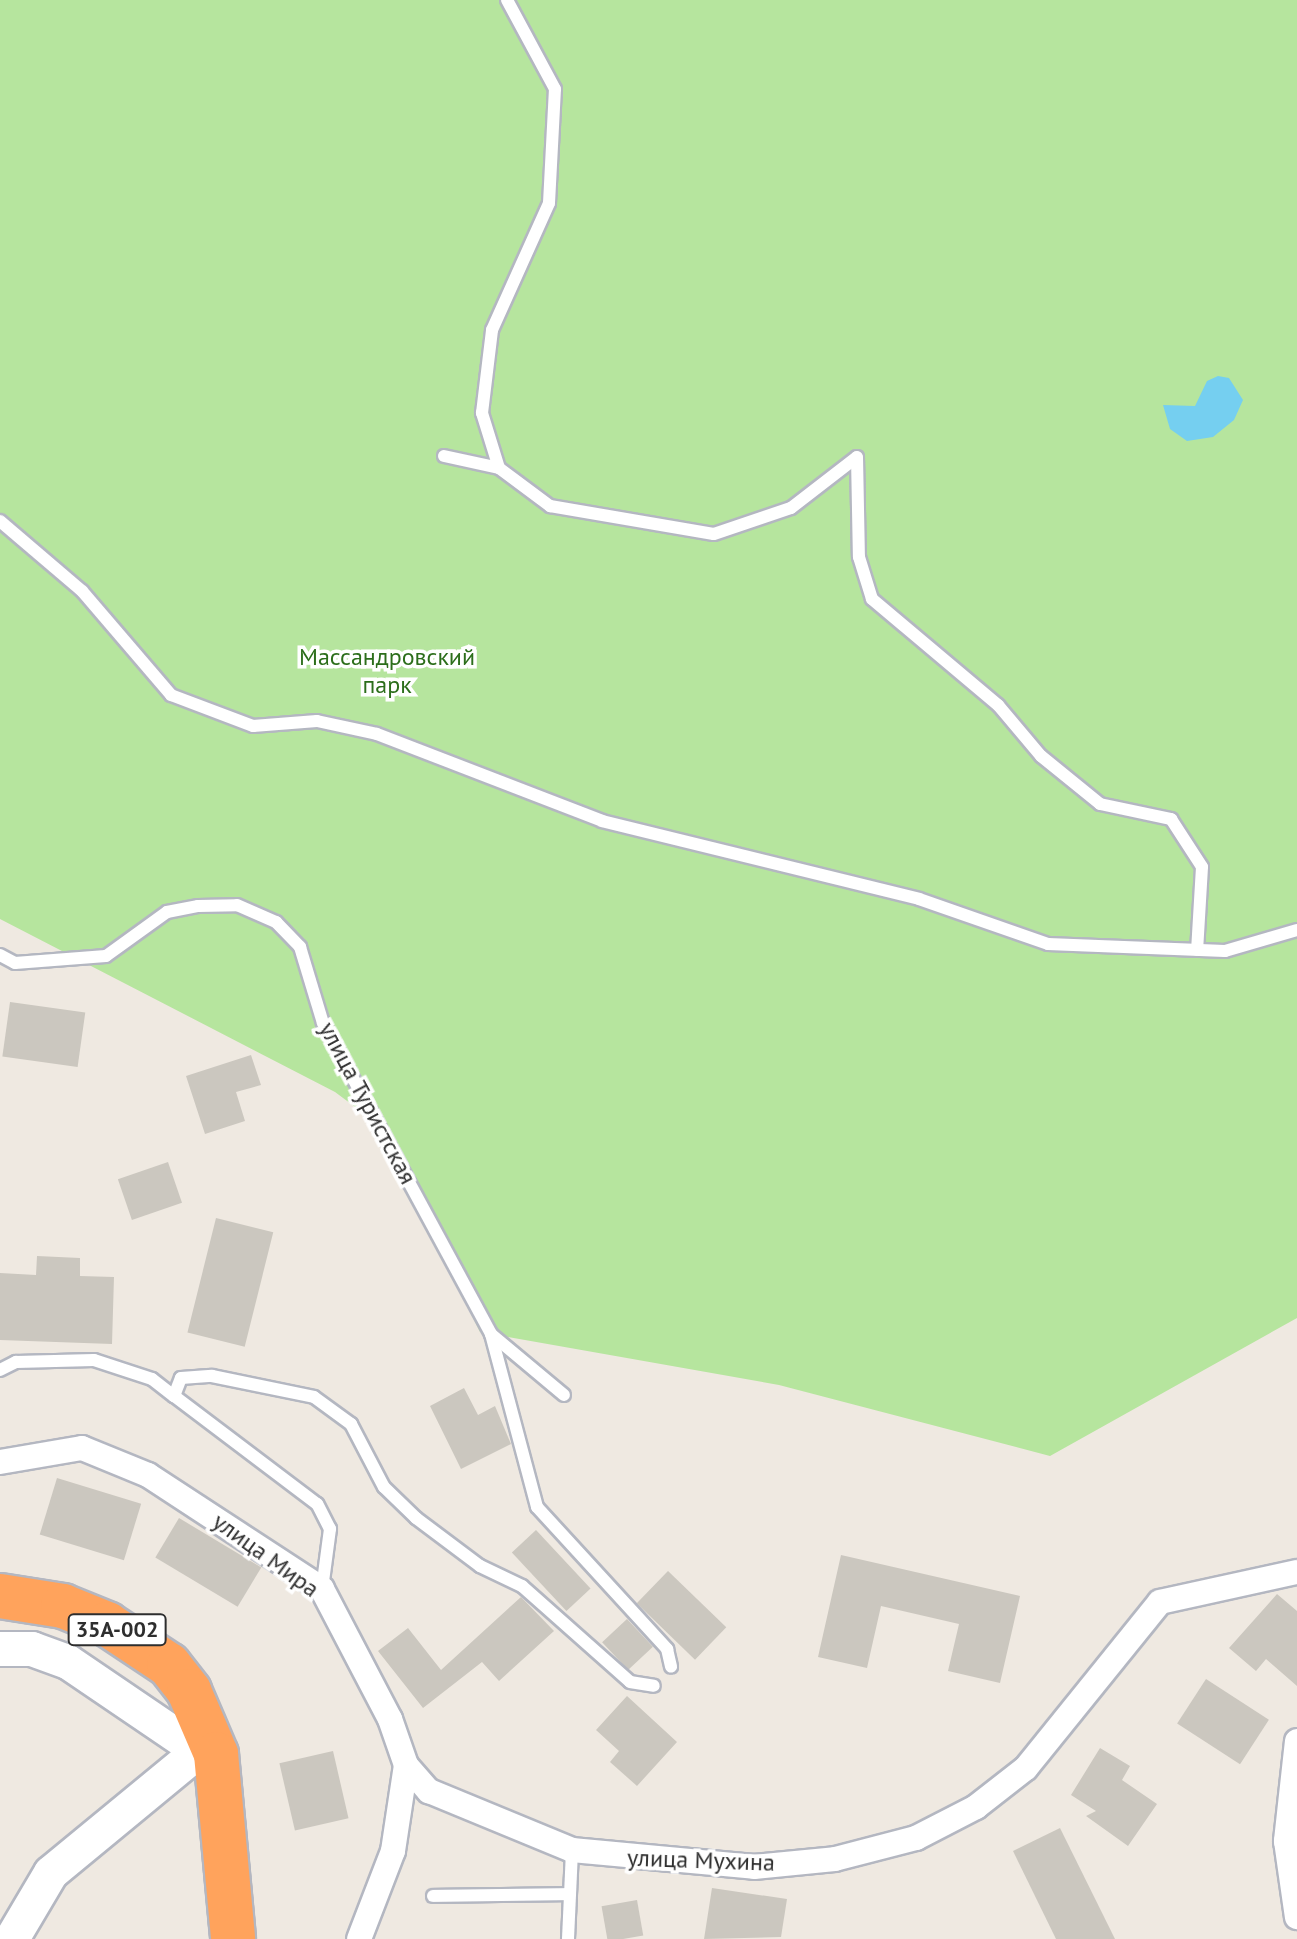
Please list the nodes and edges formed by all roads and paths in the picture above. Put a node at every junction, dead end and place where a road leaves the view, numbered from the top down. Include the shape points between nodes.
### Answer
1 (507, 0) edge
2 (444, 456) dead end
3 (499, 468) junction
4 (0, 521) edge
5 (1297, 930) edge
6 (1197, 950) junction
7 (0, 955) edge
8 (491, 1334) junction
9 (0, 1370) edge
10 (564, 1395) dead end
11 (174, 1396) junction
12 (0, 1462) edge
13 (1297, 1572) edge
14 (322, 1589) junction
15 (0, 1596) edge
16 (0, 1617) edge
17 (0, 1649) edge
18 (671, 1667) dead end
19 (654, 1686) dead end
20 (1297, 1741) edge
21 (199, 1751) junction
22 (406, 1765) junction
23 (572, 1850) junction
24 (570, 1894) junction
25 (433, 1896) dead end
26 (1297, 1917) edge
27 (12, 1939) edge
28 (216, 1939) edge
29 (233, 1939) edge
30 (359, 1939) edge
31 (568, 1939) edge

1 - 3 lane via 555,89 549,203 492,330 482,413
2 - 3 lane
3 - 6 lane via 550,506 714,534 791,508 857,457 859,557 872,599 998,705 1041,756 1100,804 1171,819 1202,867
4 - 6 lane via 82,591 171,695 253,726 317,721 377,734 602,821 919,899 1048,944
5 - 6 lane via 1225,951
7 - 8 lane, улица Туристская via 15,963 106,956 167,912 198,906 237,905 276,922 300,947 323,1023
8 - 10 lane
8 - 18 lane via 537,1507 667,1649
9 - 11 lane via 16,1362 94,1360 152,1379
11 - 14 lane via 317,1504 330,1529
11 - 19 lane via 181,1378 212,1376 314,1397 351,1424 384,1487 416,1518 480,1566 522,1586 630,1682
12 - 14 street, улица Мира via 82,1448 148,1475
13 - 23 street, улица Мухина via 1160,1602 1026,1768 976,1807 916,1838 835,1859 754,1867
14 - 22 street, улица Мира via 390,1719
15 - 29 highway, 35А-002 via 63,1606 107,1624 169,1665 189,1691 216,1754
16 - 21 highway, 35А-002 via 93,1637 153,1674 187,1715
17 - 21 main road via 32,1649 68,1662
20 - 26 street via 1286,1841
21 - 27 main road via 51,1873
21 - 28 highway, 35А-002
22 - 23 street, улица Мухина via 429,1791
22 - 30 street, улица Мира via 393,1851
23 - 24 lane
24 - 25 lane
24 - 31 lane

